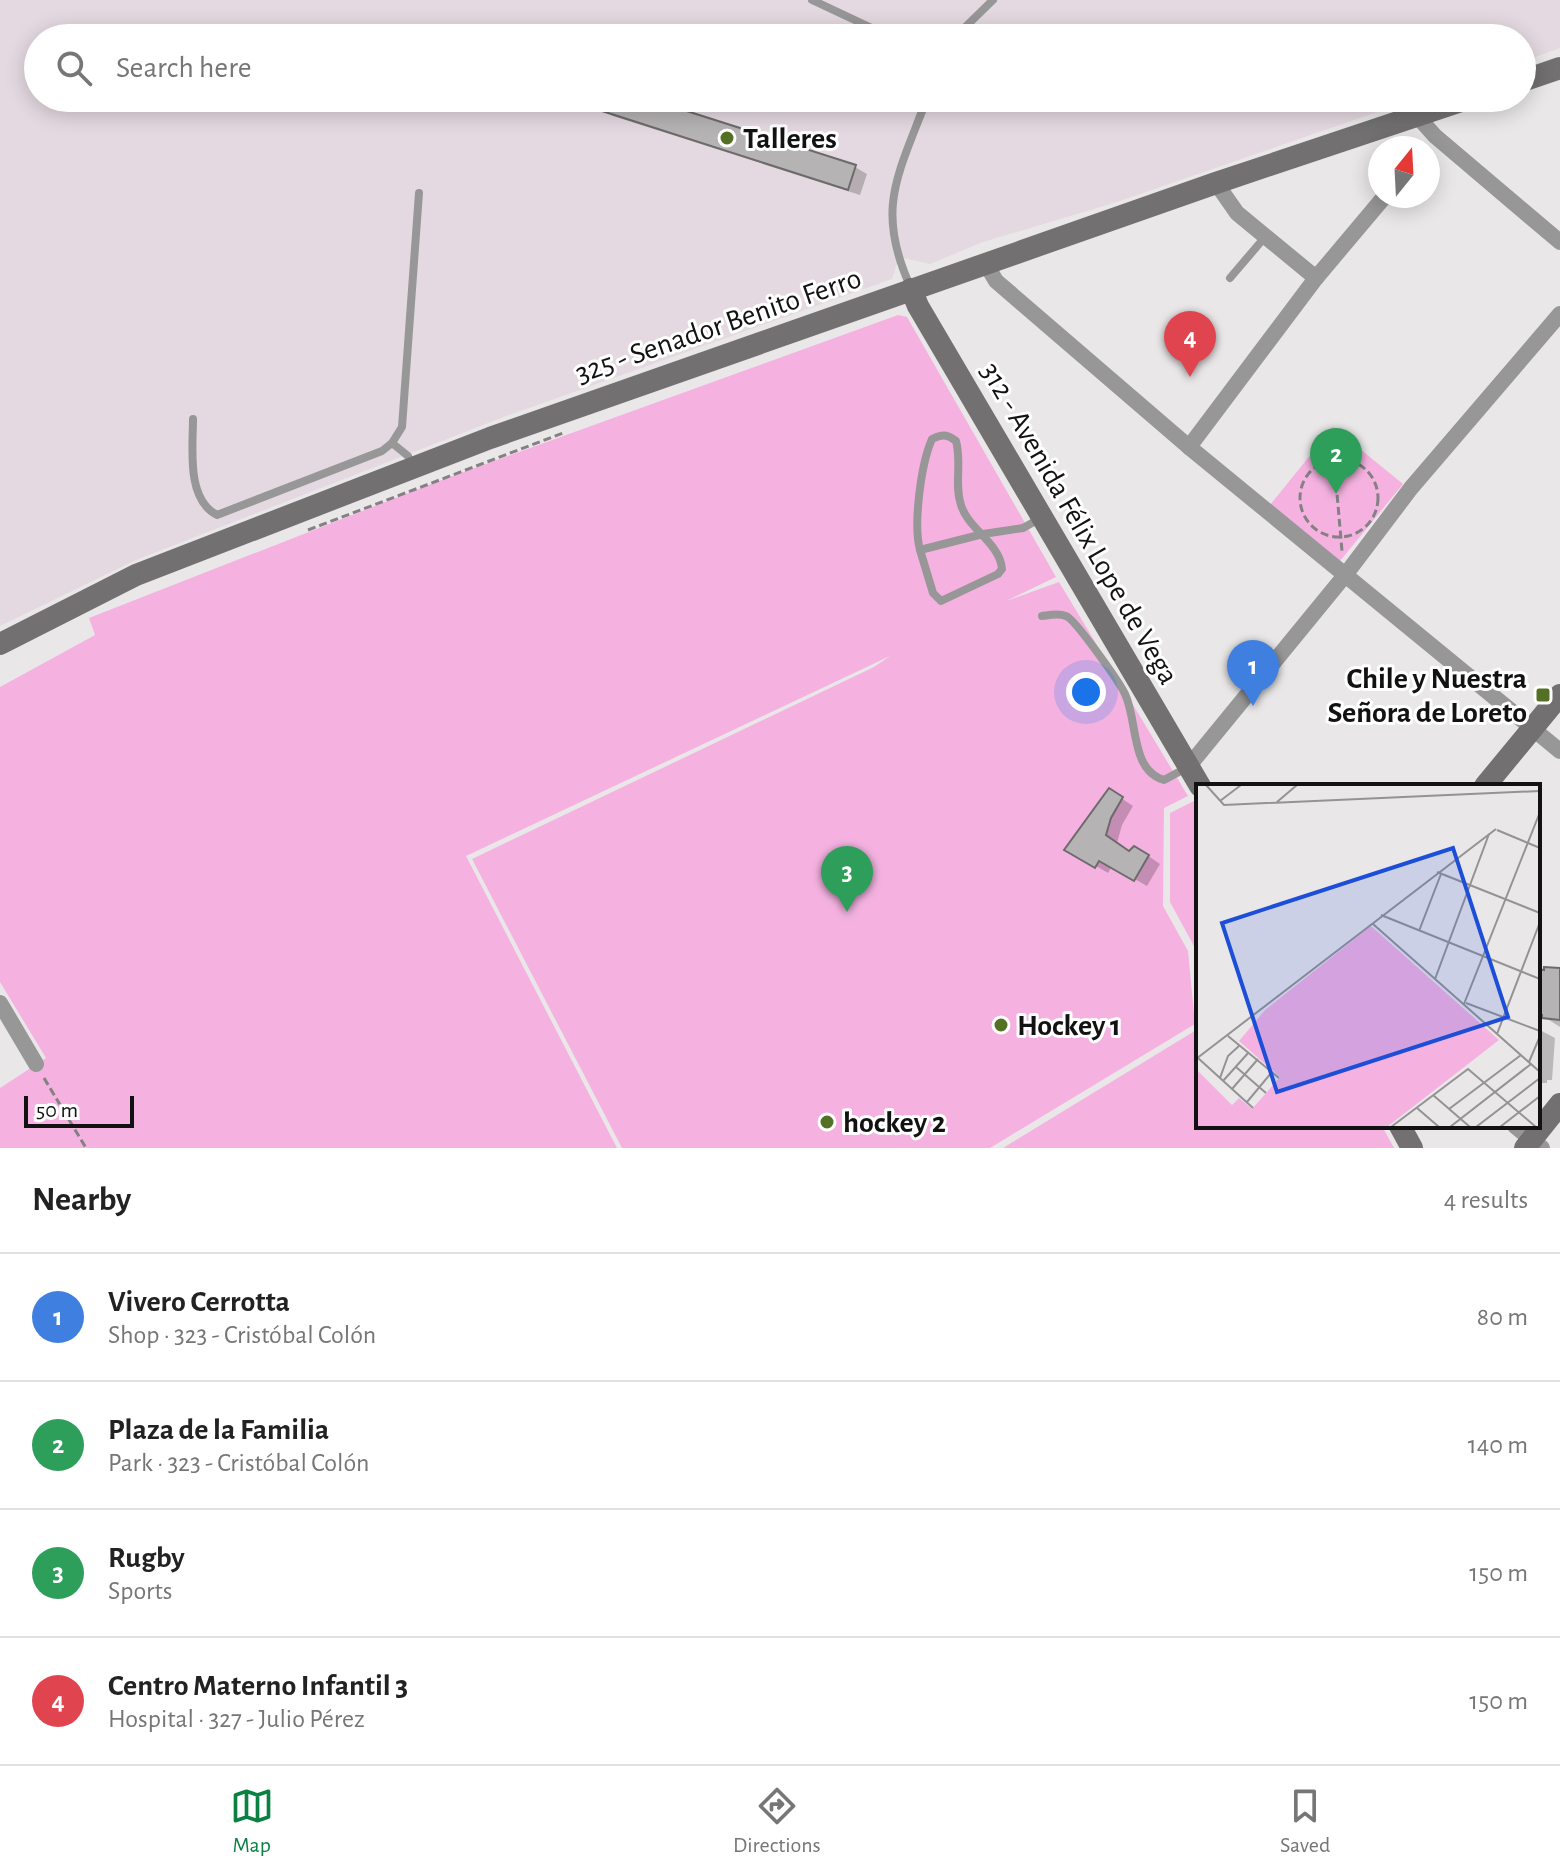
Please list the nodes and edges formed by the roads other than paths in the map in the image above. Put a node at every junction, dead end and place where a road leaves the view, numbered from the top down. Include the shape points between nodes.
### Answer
1 (812, 0) edge
2 (993, 0) edge
3 (863, 24) edge
4 (968, 24) edge
5 (1560, 68) edge
6 (1536, 76) edge
7 (922, 112) edge
8 (1429, 112) edge
9 (1417, 116) junction
10 (1427, 136) edge
11 (1440, 150) edge
12 (1216, 183) junction
13 (419, 193) dead end
14 (1375, 208) edge
15 (1265, 237) junction
16 (1560, 242) edge
17 (986, 264) junction
18 (1230, 278) dead end
19 (1316, 278) junction
20 (911, 289) junction
21 (1560, 314) edge
22 (193, 419) dead end
23 (392, 443) junction
24 (1189, 447) junction
25 (413, 468) junction
26 (1042, 518) junction
27 (983, 534) junction
28 (920, 550) junction
29 (1346, 574) junction
30 (1042, 616) dead end
31 (0, 644) edge
32 (1560, 695) edge
33 (1533, 729) junction
34 (1560, 751) edge
35 (1194, 777) edge
36 (1487, 784) edge
37 (2, 1011) edge
38 (36, 1064) road end
39 (1560, 1104) edge
40 (1540, 1126) edge
41 (1401, 1128) edge
42 (1412, 1148) edge

1 - 3 lane
2 - 4 lane
5 - 6 main road
7 - 20 lane via 890,207
8 - 9 main road, 325 - Senador Benito Ferro
9 - 10 street
9 - 12 main road, 325 - Senador Benito Ferro
11 - 16 street
12 - 15 street via 1237,213
12 - 17 main road, 325 - Senador Benito Ferro
13 - 23 lane via 402,427
14 - 19 street
15 - 18 lane
15 - 19 street
17 - 20 main road, 325 - Senador Benito Ferro
17 - 24 street via 996,281
19 - 24 street
20 - 25 main road, 325 - Senador Benito Ferro
20 - 26 main road, 312 - Avenida Félix Lope de Vega
21 - 29 street via 1411,488
22 - 23 lane via 194,477 207,507 217,515
23 - 25 lane
24 - 29 street
25 - 31 main road, 325 - Senador Benito Ferro via 136,575
26 - 27 lane via 1023,528
26 - 35 main road, 312 - Avenida Félix Lope de Vega
27 - 28 lane
27 - 28 lane via 1002,569 946,601 933,593
27 - 28 lane via 961,505 956,441 940,435 932,439 927,454 916,525
29 - 33 street
29 - 35 street
30 - 35 lane via 1072,619 1124,693 1141,759 1155,778
32 - 33 main road
33 - 34 street
33 - 36 main road
37 - 38 street
39 - 40 main road
41 - 42 main road

